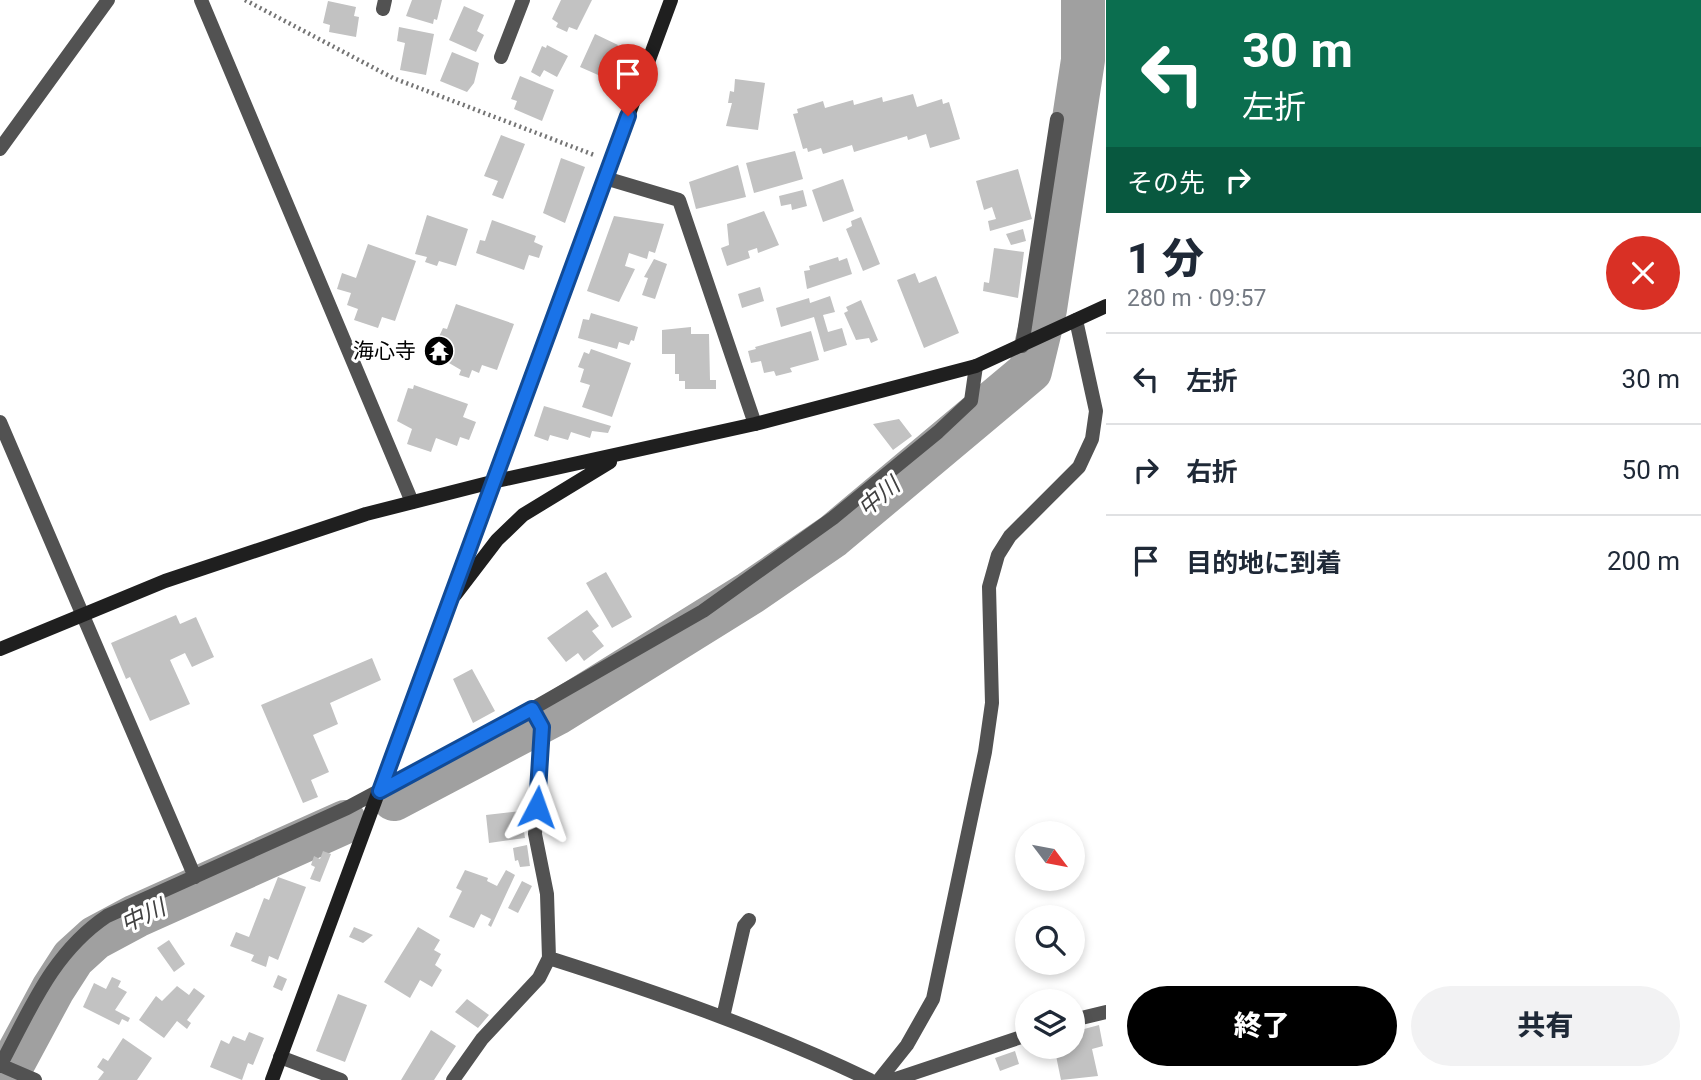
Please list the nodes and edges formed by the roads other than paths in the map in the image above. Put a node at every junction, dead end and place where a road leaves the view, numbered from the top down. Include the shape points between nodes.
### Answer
1 (108, 0) edge
2 (201, 0) edge
3 (523, 0) edge
4 (671, 0) edge
5 (501, 57) dead end
6 (1057, 119) dead end
7 (0, 149) edge
8 (605, 178) junction
9 (1106, 306) edge
10 (1071, 323) junction
11 (1028, 343) junction
12 (976, 366) junction
13 (0, 422) edge
14 (755, 424) junction
15 (623, 454) junction
16 (492, 482) junction
17 (412, 502) junction
18 (446, 606) junction
19 (82, 614) junction
20 (0, 649) edge
21 (537, 718) junction
22 (380, 791) junction
23 (195, 877) junction
24 (749, 920) dead end
25 (549, 958) junction
26 (1106, 1012) edge
27 (723, 1017) junction
28 (1085, 1017) edge
29 (1015, 1039) edge
30 (280, 1057) junction
31 (0, 1066) edge
32 (36, 1080) edge
33 (272, 1080) edge
34 (341, 1080) edge
35 (453, 1080) edge
36 (870, 1080) edge
37 (879, 1080) edge
38 (893, 1080) edge

1 - 7 street
2 - 17 street
3 - 5 street
4 - 8 street
6 - 11 street
8 - 14 street via 679,200
8 - 16 street
9 - 10 street
10 - 11 street
10 - 37 street via 1096,411 1092,439 1079,467 1010,536 998,555 989,587 992,702 985,752 933,999
11 - 12 street
12 - 14 street
12 - 21 street via 971,401 833,517 703,611
13 - 19 street
14 - 15 street
15 - 16 street
15 - 18 street via 523,515 497,540
16 - 17 street
16 - 18 street
17 - 19 street via 165,581
18 - 22 street
19 - 20 street
19 - 23 street
21 - 22 street
21 - 25 street via 535,834 549,908
22 - 23 street
22 - 30 street
23 - 31 street via 86,930 64,952 36,994
24 - 27 street
25 - 27 street
25 - 35 street via 539,978 482,1039
26 - 28 street
27 - 36 street
29 - 38 street
30 - 33 street
30 - 34 street
31 - 32 street

